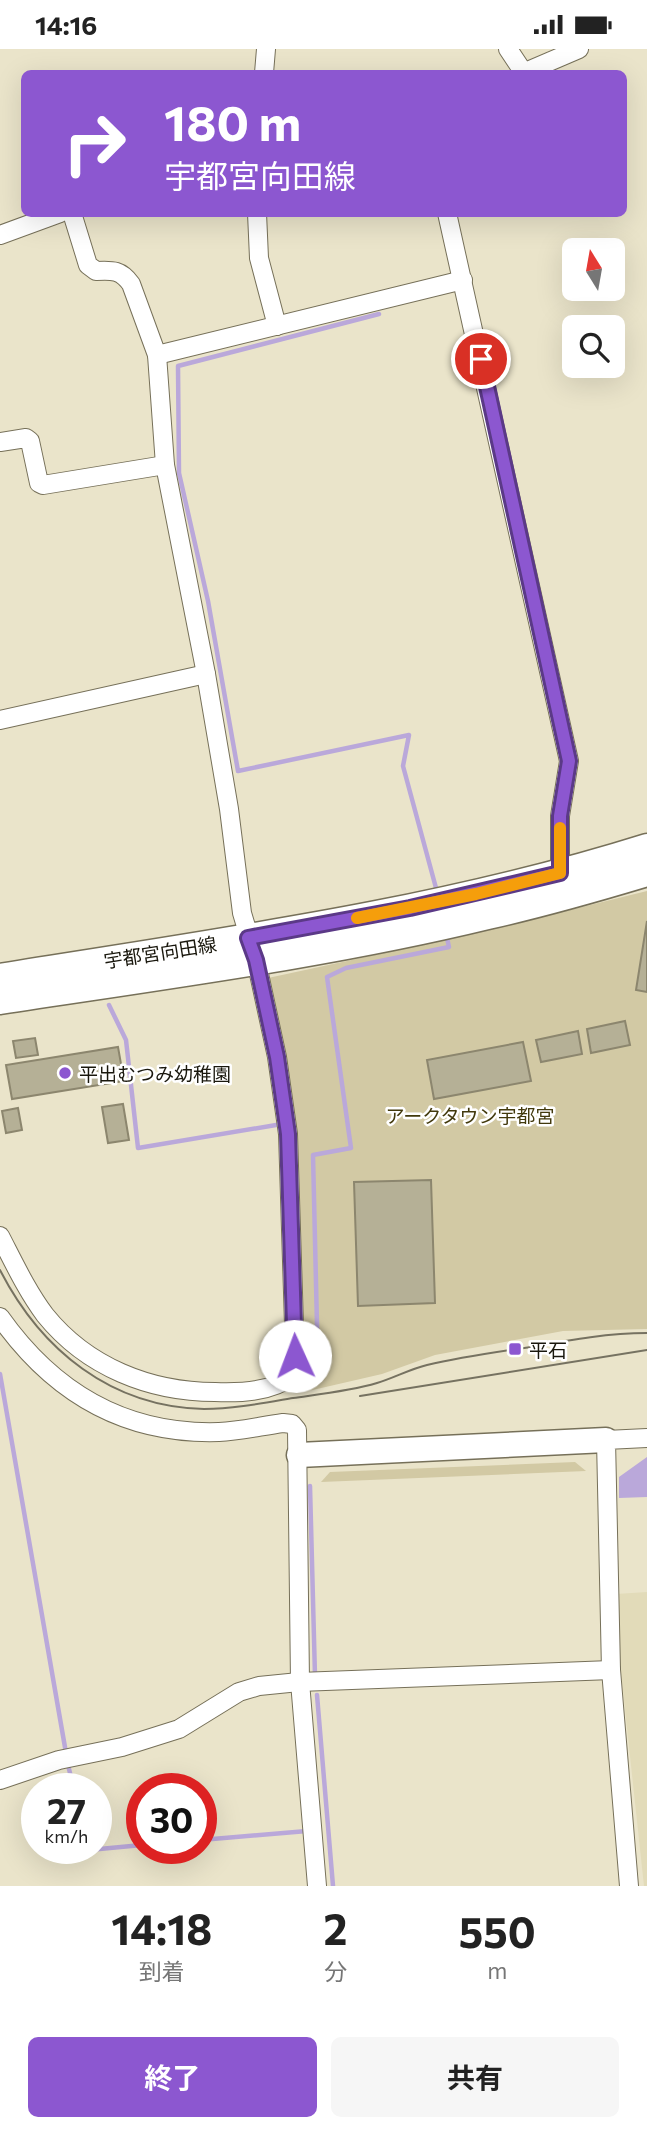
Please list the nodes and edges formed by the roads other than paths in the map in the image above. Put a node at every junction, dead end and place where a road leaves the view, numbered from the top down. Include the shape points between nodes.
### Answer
1 (266, 49) edge
2 (508, 49) edge
3 (579, 49) edge
4 (543, 69) edge
5 (264, 70) edge
6 (521, 70) edge
7 (49, 217) edge
8 (73, 217) edge
9 (257, 217) edge
10 (448, 217) edge
11 (0, 235) edge
12 (463, 280) junction
13 (277, 326) junction
14 (157, 355) junction
15 (0, 442) edge
16 (165, 465) junction
17 (206, 674) junction
18 (0, 720) edge
19 (647, 848) edge
20 (560, 873) junction
21 (647, 873) edge
22 (252, 949) junction
23 (0, 978) edge
24 (0, 1000) edge
25 (0, 1236) edge
26 (0, 1317) edge
27 (647, 1438) edge
28 (606, 1440) junction
29 (299, 1455) junction
30 (611, 1670) junction
31 (294, 1683) junction
32 (0, 1780) edge
33 (317, 1886) edge
34 (629, 1886) edge

1 - 5 street
2 - 6 street
3 - 4 street
7 - 11 street
8 - 14 street via 88,265 96,271 115,270 131,284
9 - 13 street via 259,258
10 - 12 street
12 - 13 street
12 - 20 street via 569,761 560,816
13 - 14 street
14 - 16 street
15 - 16 street via 26,437 43,485
16 - 17 street
17 - 18 street
17 - 22 street
19 - 20 main road, 宇都宮向田線
20 - 22 main road, 宇都宮向田線
21 - 22 main road, 宇都宮向田線 via 486,916
22 - 23 main road, 宇都宮向田線
22 - 24 main road, 宇都宮向田線
22 - 25 street via 277,1057 288,1134 292,1376 273,1386 188,1392 125,1375 66,1337 46,1315
26 - 29 street via 51,1377 92,1403 156,1427 218,1432 292,1425 297,1430
27 - 28 street
28 - 29 street
28 - 30 street
29 - 31 street
30 - 31 street
30 - 34 street
31 - 32 street via 239,1692 179,1729
31 - 33 street

